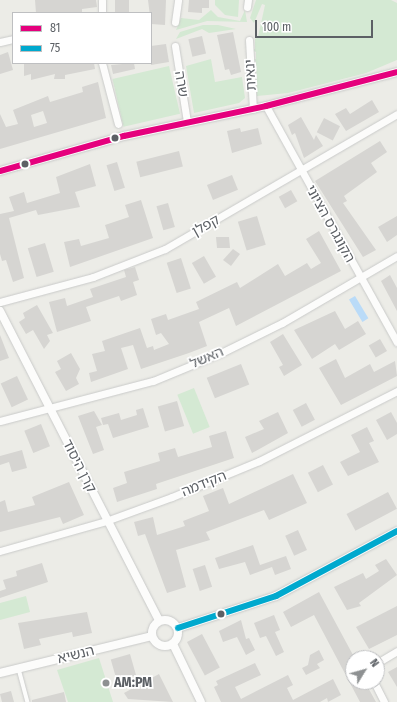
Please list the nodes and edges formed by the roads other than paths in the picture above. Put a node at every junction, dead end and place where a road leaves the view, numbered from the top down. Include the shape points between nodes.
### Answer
1 (102, 0) edge
2 (178, 0) edge
3 (102, 12) edge
4 (175, 22) dead end
5 (12, 39) edge
6 (249, 40) dead end
7 (0, 42) edge
8 (175, 46) dead end
9 (102, 64) edge
10 (397, 66) edge
11 (397, 72) edge
12 (361, 82) junction
13 (266, 106) junction
14 (253, 109) junction
15 (397, 114) edge
16 (187, 122) junction
17 (118, 124) dead end
18 (2, 171) edge
19 (301, 173) junction
20 (397, 256) edge
21 (360, 278) junction
22 (0, 302) edge
23 (0, 311) edge
24 (397, 342) edge
25 (397, 391) edge
26 (49, 407) junction
27 (0, 421) edge
28 (106, 521) junction
29 (397, 531) edge
30 (0, 551) edge
31 (159, 621) junction
32 (178, 628) junction
33 (152, 636) junction
34 (173, 644) junction
35 (397, 651) edge
36 (385, 658) edge
37 (19, 669) junction
38 (0, 674) edge
39 (378, 690) edge
40 (28, 702) edge
41 (201, 702) edge
42 (384, 702) edge

1 - 3 street
2 - 4 street
5 - 7 street
6 - 14 street, ינאית
8 - 16 street, שרה
9 - 17 street
10 - 12 street
11 - 12 street
12 - 13 street
13 - 14 street
13 - 19 street, הקונגרס הציוני
14 - 16 street
15 - 19 street, קפלן
16 - 18 street
19 - 21 street, הקונגרס הציוני
19 - 22 street, קפלן via 165,249 92,277
20 - 21 street, האשל
21 - 24 street, הקונגרס הציוני
21 - 26 street, האשל via 221,353 153,381
23 - 26 street, קרן היסוד
25 - 28 street, הקידמה via 259,461
26 - 27 street, האשל
26 - 28 street, קרן היסוד
28 - 30 street, הקידמה
28 - 31 street, קרן היסוד
29 - 32 street via 276,596
31 - 32 street via 172,621
31 - 33 street via 153,628
32 - 34 street via 178,637
33 - 34 street via 162,646
33 - 37 street, הנשיא
34 - 41 street
35 - 36 street
37 - 38 street, הנשיא
37 - 40 lane
39 - 42 street

